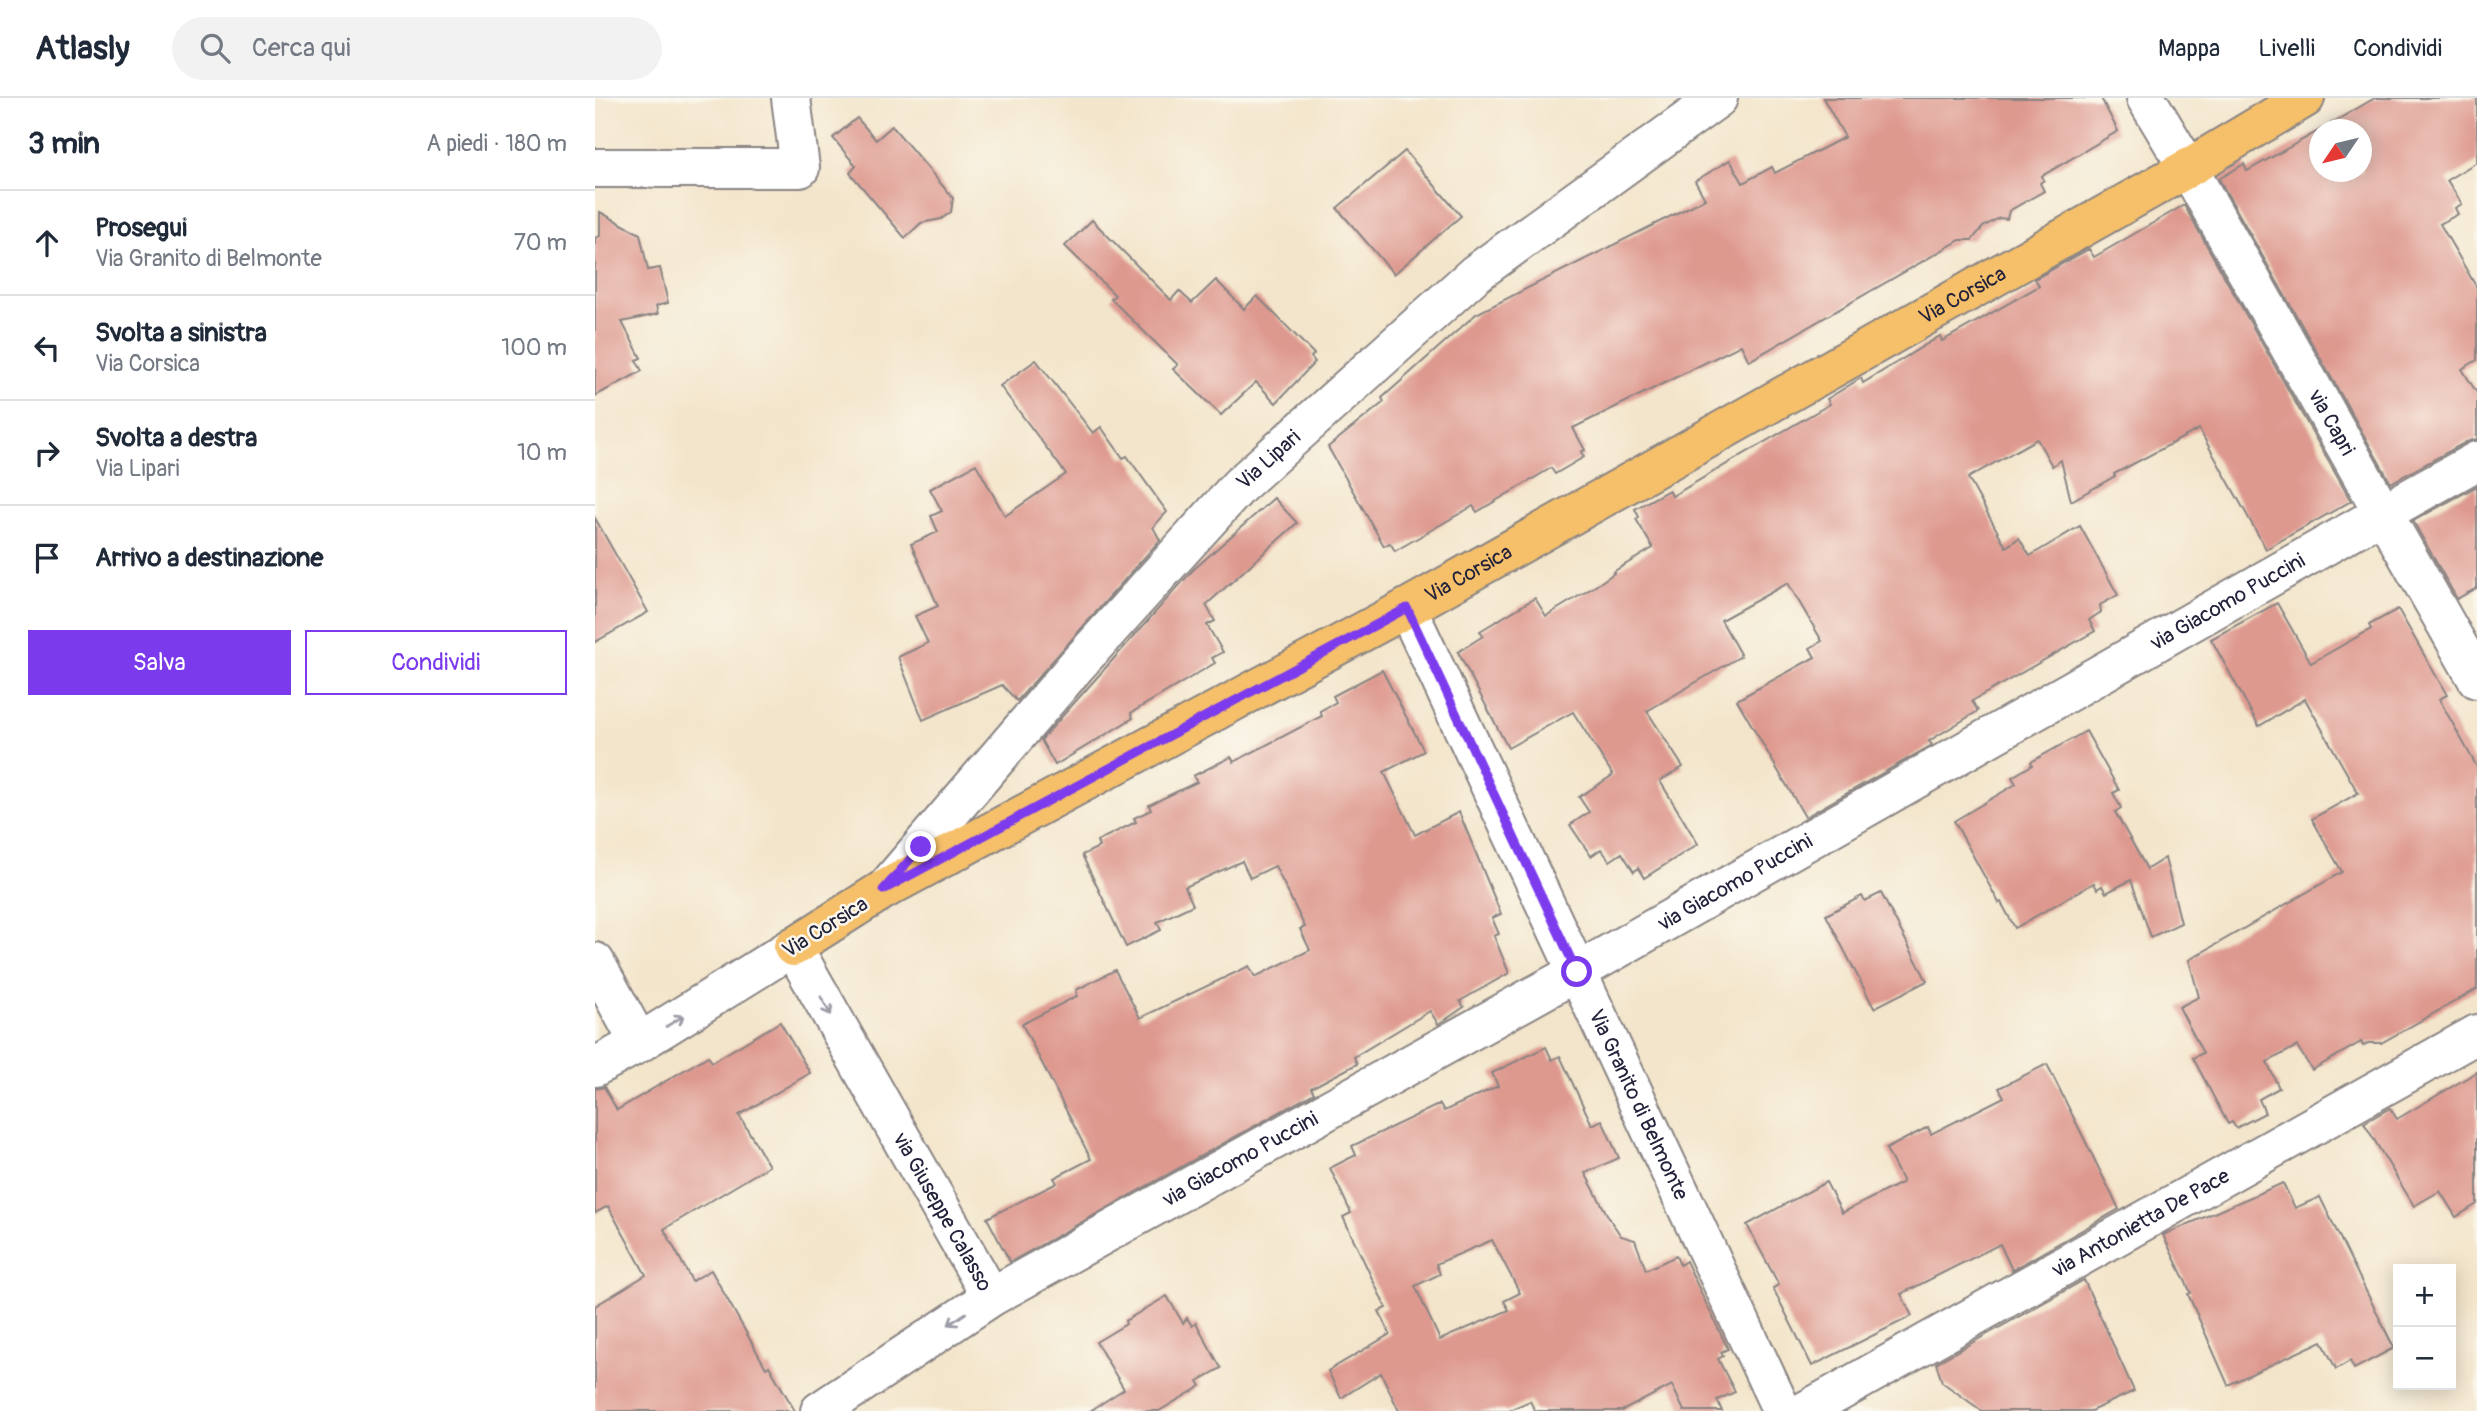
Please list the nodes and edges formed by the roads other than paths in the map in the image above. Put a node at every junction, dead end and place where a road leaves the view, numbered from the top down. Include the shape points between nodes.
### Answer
1 (791, 98) edge
2 (1718, 98) edge
3 (2146, 98) edge
4 (2305, 98) edge
5 (2188, 168) junction
6 (595, 169) edge
7 (2477, 461) edge
8 (2383, 513) junction
9 (1407, 608) junction
10 (2477, 679) edge
11 (883, 890) junction
12 (793, 947) junction
13 (595, 962) edge
14 (1577, 972) junction
15 (2477, 1034) edge
16 (639, 1043) junction
17 (595, 1067) edge
18 (991, 1297) junction
19 (820, 1411) edge
20 (1782, 1411) edge
21 (1805, 1411) edge

1 - 6 street via 800,167
2 - 11 street, Via Lipari via 1475,274 1239,486
3 - 5 street, via Capri
4 - 5 main road, Via Corsica
5 - 8 street, via Capri
5 - 9 main road, Via Corsica
7 - 8 street, via Giacomo Puccini
8 - 10 street, via Capri
8 - 14 street, via Giacomo Puccini
9 - 11 main road, Via Corsica
9 - 14 street, Via Granito di Belmonte
11 - 12 main road, Via Corsica
16 -> 12 street, Via Corsica
12 -> 18 street, via Giuseppe Calasso
13 - 16 street
14 - 18 street, via Giacomo Puccini
14 - 20 street, Via Granito di Belmonte
15 - 21 street, via Antonietta De Pace
16 - 17 street, Via Corsica
18 -> 19 street, via Giuseppe Calasso

